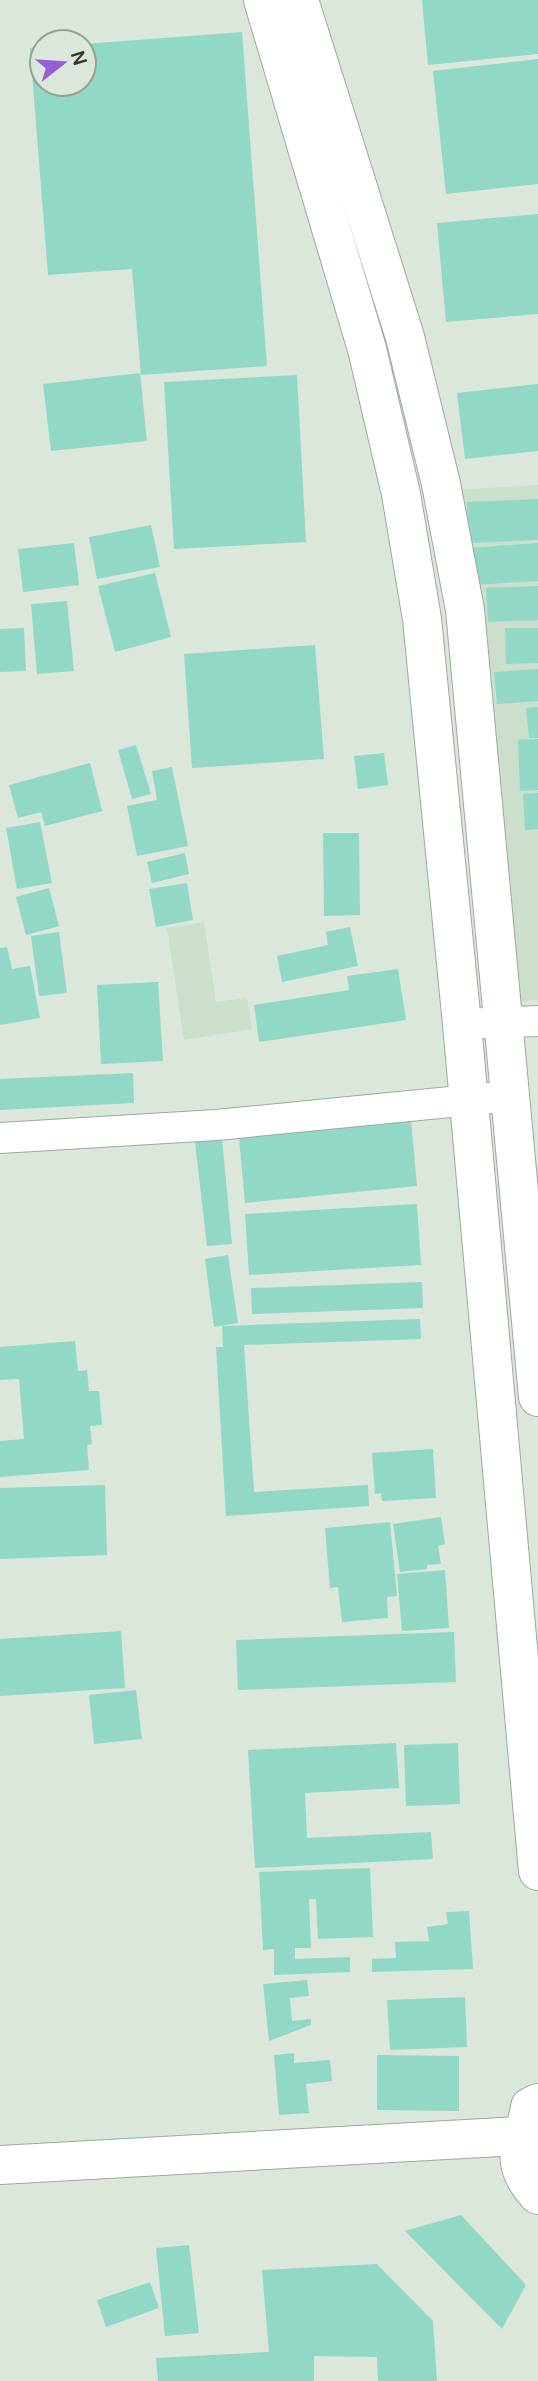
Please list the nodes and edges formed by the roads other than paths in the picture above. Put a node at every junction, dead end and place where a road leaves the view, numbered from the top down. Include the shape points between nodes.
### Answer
1 (263, 0) edge
2 (299, 0) edge
3 (521, 1022) edge
4 (462, 1024) junction
5 (511, 1096) junction
6 (469, 1100) junction
7 (0, 1138) edge
8 (538, 1397) edge
9 (538, 1871) edge
10 (538, 2103) edge
11 (520, 2136) junction
12 (0, 2165) edge
13 (538, 2195) edge

1 - 4 main road via 367,349 401,494 422,619
2 - 3 main road via 405,337 442,484
3 - 4 street
3 - 5 main road
4 - 6 main road
5 - 6 street
5 - 8 main road
6 - 7 street via 216,1125
6 - 9 main road
10 - 11 main road via 530,2107
11 - 12 main road
11 - 13 main road via 522,2170

